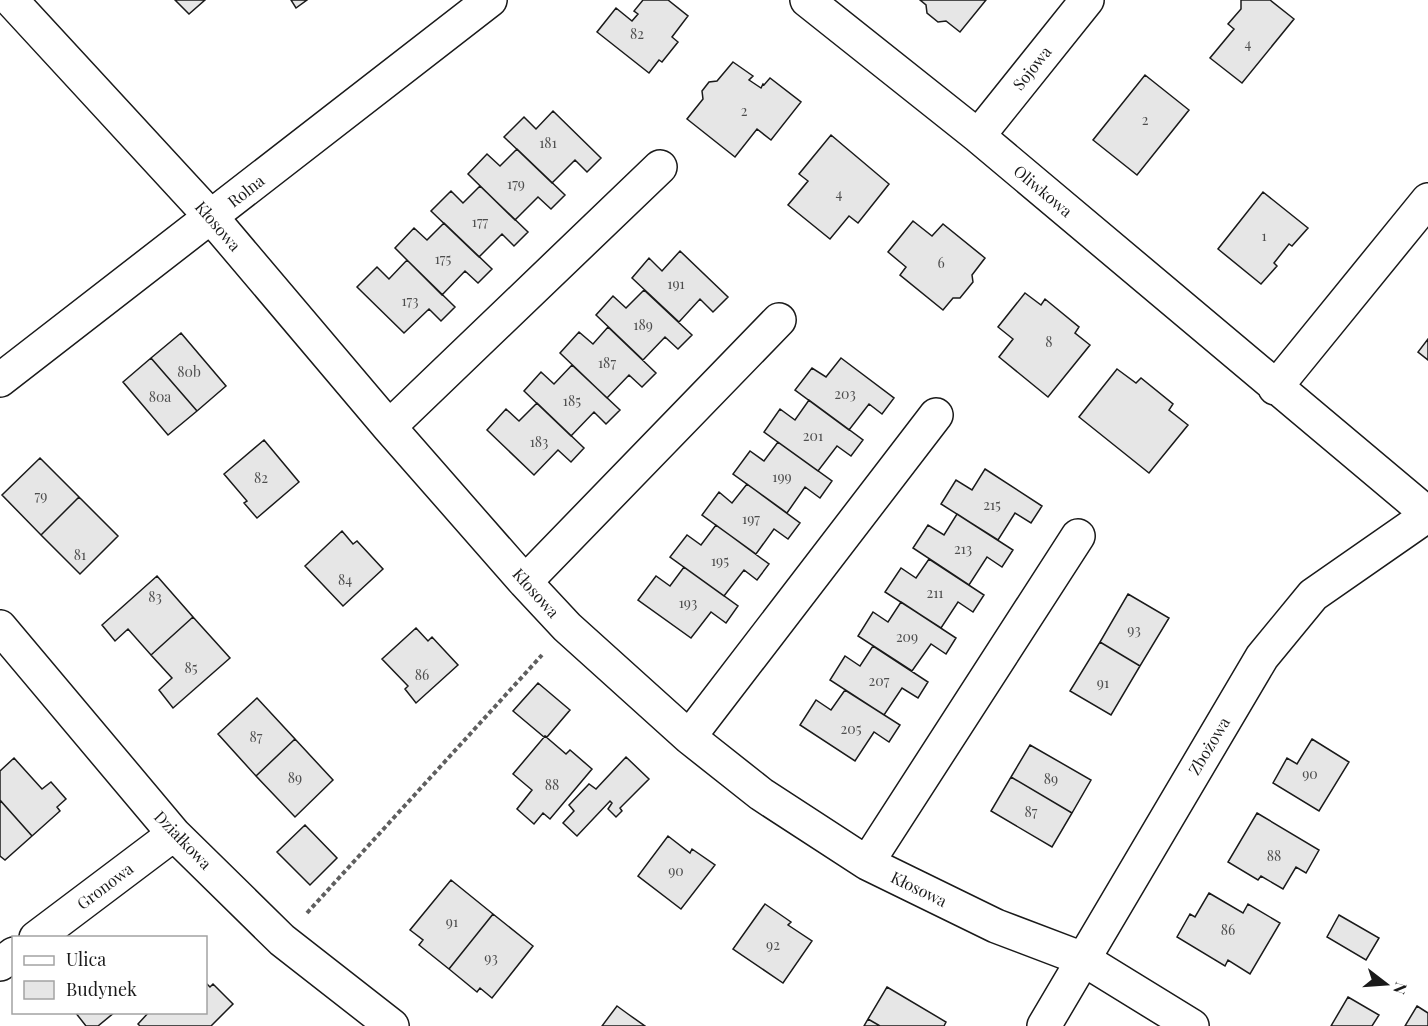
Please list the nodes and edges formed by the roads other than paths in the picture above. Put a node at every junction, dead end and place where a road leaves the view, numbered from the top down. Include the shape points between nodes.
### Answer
1 (11, 0) edge
2 (490, 0) edge
3 (807, 0) edge
4 (1087, 0) edge
5 (978, 136) junction
6 (660, 167) dead end
7 (1428, 200) edge
8 (212, 218) junction
9 (779, 320) dead end
10 (0, 380) edge
11 (1275, 388) junction
12 (936, 415) dead end
13 (388, 427) junction
14 (1428, 515) edge
15 (1078, 536) dead end
16 (525, 582) junction
17 (0, 627) edge
18 (689, 737) junction
19 (174, 834) junction
20 (867, 863) junction
21 (39, 936) edge
22 (1083, 959) junction
23 (392, 1026) edge
24 (1044, 1026) edge
25 (1192, 1026) edge

1 - 8 street, Kłosowa
2 - 8 street, Rolna
3 - 5 street, Oliwkowa
4 - 5 street, Sojowa
5 - 11 street, Oliwkowa
6 - 13 street
7 - 11 street
8 - 10 street, Rolna
8 - 13 street, Kłosowa
9 - 16 street
11 - 14 street, Oliwkowa
12 - 18 street
13 - 16 street, Kłosowa
14 - 22 street, Zbożowa via 1312,595 1262,657
15 - 20 street
16 - 18 street, Kłosowa via 567,627
17 - 19 street, Działkowa
18 - 20 street, Kłosowa via 761,794
19 - 21 street, Gronowa
19 - 23 street, Działkowa via 282,940
20 - 22 street, Kłosowa via 996,926
22 - 24 street, Zbożowa
22 - 25 street, Kłosowa

